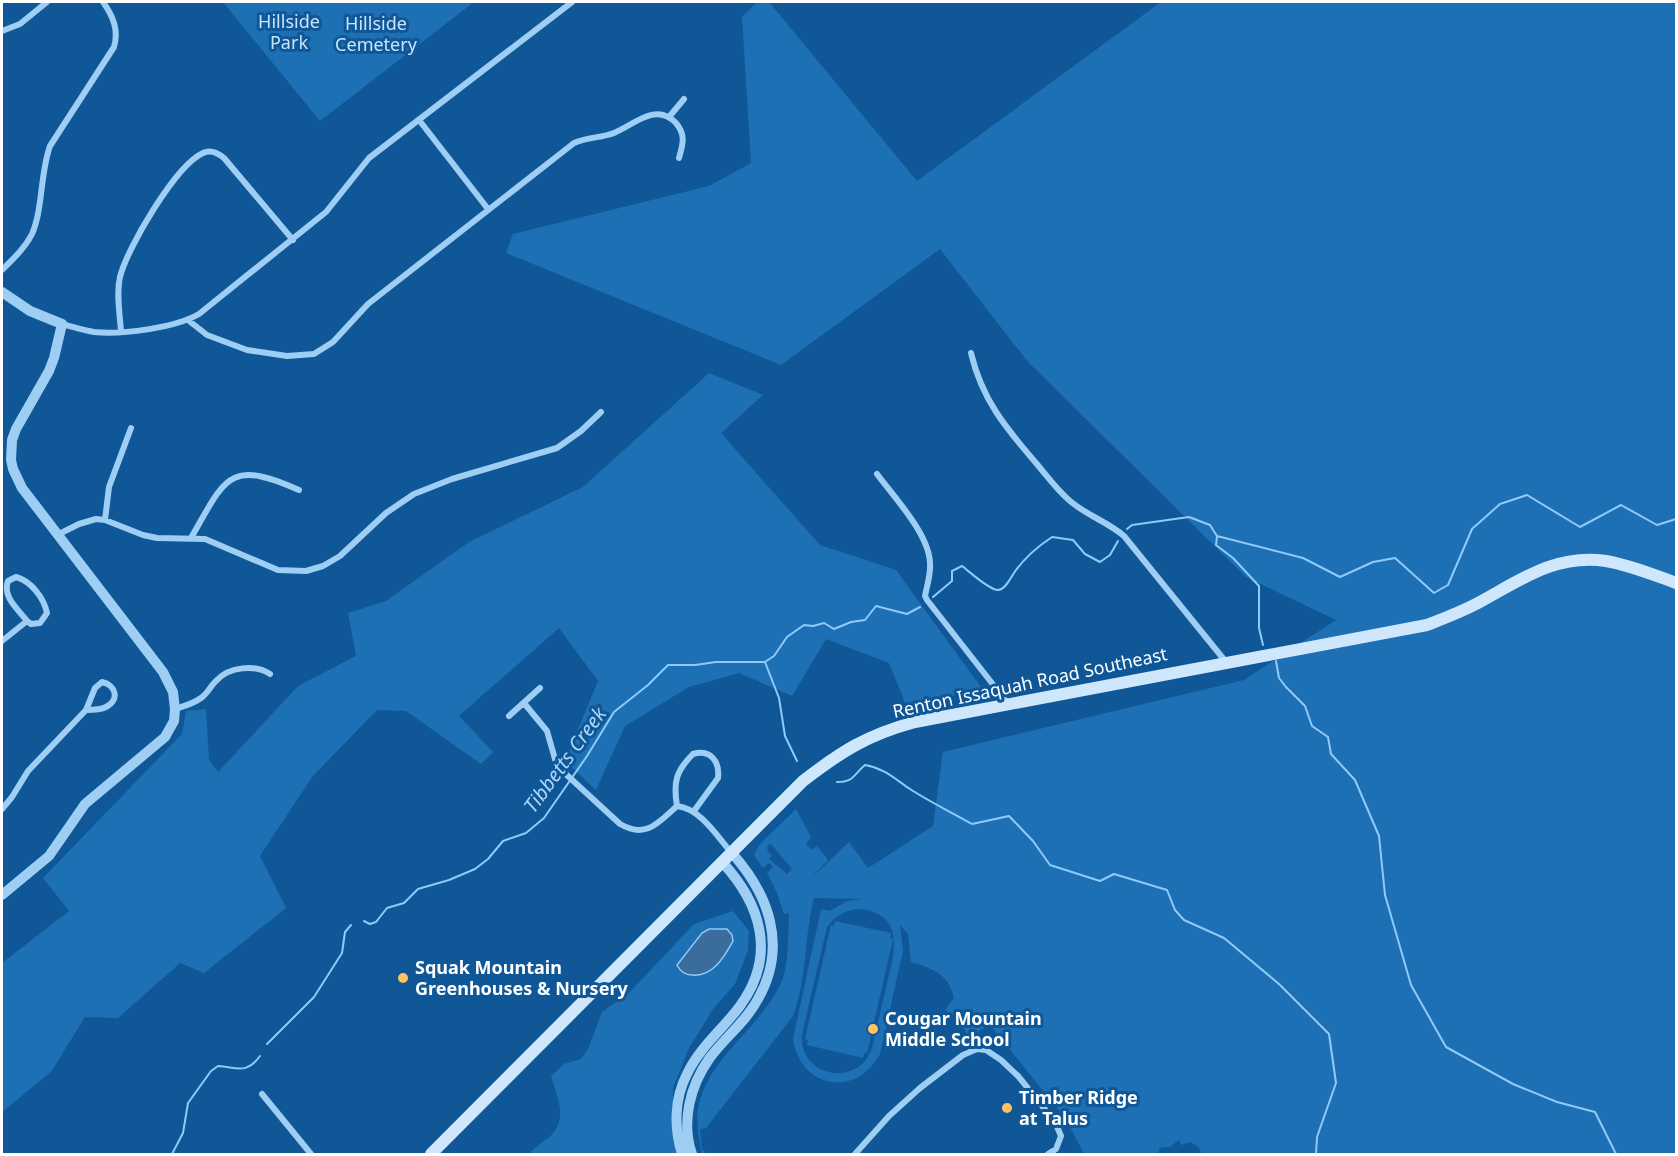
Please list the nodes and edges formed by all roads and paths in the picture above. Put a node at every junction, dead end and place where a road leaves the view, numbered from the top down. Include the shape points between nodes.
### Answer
1 (46, 2) edge
2 (103, 2) edge
3 (572, 2) edge
4 (2, 31) edge
5 (684, 99) dead end
6 (669, 117) junction
7 (419, 120) junction
8 (679, 158) dead end
9 (488, 209) junction
10 (292, 240) junction
11 (2, 270) edge
12 (2, 292) edge
13 (188, 320) junction
14 (62, 324) junction
15 (121, 332) junction
16 (971, 353) dead end
17 (601, 412) dead end
18 (131, 428) dead end
19 (877, 474) dead end
20 (299, 490) dead end
21 (105, 520) junction
22 (57, 535) junction
23 (191, 538) junction
24 (1677, 583) edge
25 (27, 621) junction
26 (2, 642) edge
27 (1226, 662) junction
28 (270, 674) dead end
29 (540, 688) dead end
30 (524, 703) junction
31 (1010, 706) junction
32 (175, 709) junction
33 (86, 710) junction
34 (509, 716) dead end
35 (676, 806) junction
36 (2, 809) edge
37 (694, 812) junction
38 (727, 857) junction
39 (2, 895) edge
40 (262, 1094) dead end
41 (311, 1155) edge
42 (431, 1155) edge
43 (682, 1155) edge
44 (692, 1155) edge
45 (855, 1155) edge
46 (1048, 1155) edge

1 - 4 street via 20,24
2 - 11 street via 116,31 114,47 50,146 33,232
3 - 7 street
5 - 6 street
6 - 8 street via 684,136
6 - 9 street via 654,114 612,134 574,143
7 - 9 street
7 - 10 street via 369,158 326,212
9 - 13 street via 368,304 333,342 314,354 288,357 247,350 207,335
10 - 13 street
10 - 15 street via 224,158 214,152 200,154 163,194 124,264 119,280
12 - 14 street via 30,311
13 - 15 street
14 - 15 street via 94,332
14 - 22 street via 49,371 16,429 11,450 16,478
16 - 27 street via 991,407 1004,425 1070,502 1124,536
17 - 23 street via 557,448 414,494 386,513 340,556 314,569 278,570 215,542
18 - 21 street via 109,487
19 - 31 street via 919,531 929,552 927,600
20 - 23 street via 257,474 236,477 219,491
21 - 22 street via 79,524
21 - 23 street via 143,535
22 - 32 street via 163,672
24 - 27 main road, Renton Issaquah Road Southeast via 1606,561 1557,563 1460,612 1427,624
25 - 25 street via 39,623 46,617 46,608 29,583 12,578 5,591
25 - 26 street
27 - 31 main road, Renton Issaquah Road Southeast
28 - 32 street via 263,669 231,671 218,678 193,704
29 - 30 street
30 - 34 street
30 - 35 street via 547,731 557,766 620,824 633,830 652,827
31 - 38 main road, Renton Issaquah Road Southeast via 897,727 844,750 803,781
32 - 39 street via 171,727 158,744 85,804 49,856
33 - 33 street via 111,703 115,691 102,682 95,688
33 - 36 street via 28,771
35 - 37 street
35 - 37 street via 677,775 693,754 706,752 715,759 718,778
37 - 38 street
38 - 42 main road, Renton Issaquah Road Southeast
38 - 43 street via 753,904 759,927 759,959 745,998 700,1052 686,1076 676,1120
38 - 44 street via 752,877 764,899 772,929 772,959 758,1000 710,1058 693,1089 687,1121
40 - 41 street
45 - 46 street via 920,1088 963,1054 977,1049 986,1050 1018,1076 1055,1122 1061,1136

